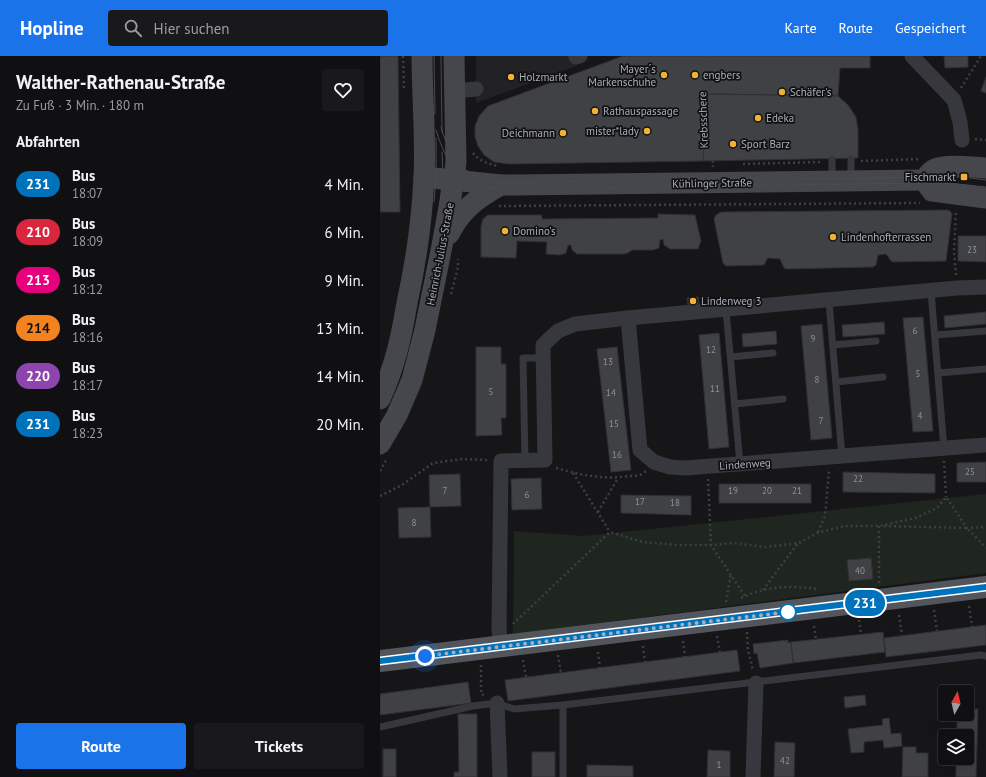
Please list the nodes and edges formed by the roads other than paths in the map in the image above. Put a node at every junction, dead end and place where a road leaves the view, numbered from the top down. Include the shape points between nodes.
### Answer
1 (422, 56) edge
2 (454, 56) edge
3 (912, 56) edge
4 (930, 56) edge
5 (930, 74) junction
6 (476, 89) dead end
7 (454, 91) junction
8 (962, 140) dead end
9 (851, 160) road end
10 (986, 168) edge
11 (837, 171) junction
12 (500, 176) junction
13 (424, 177) junction
14 (454, 180) junction
15 (924, 180) junction
16 (986, 198) edge
17 (441, 251) junction
18 (986, 287) edge
19 (931, 291) junction
20 (829, 301) junction
21 (726, 310) junction
22 (628, 318) junction
23 (986, 332) edge
24 (935, 335) junction
25 (876, 341) dead end
26 (833, 344) junction
27 (773, 353) dead end
28 (731, 357) junction
29 (543, 358) junction
30 (986, 369) edge
31 (938, 372) junction
32 (883, 377) dead end
33 (836, 382) junction
34 (380, 399) edge
35 (783, 399) dead end
36 (735, 404) junction
37 (380, 444) edge
38 (986, 445) edge
39 (944, 449) junction
40 (836, 457) junction
41 (525, 461) junction
42 (740, 464) junction
43 (986, 587) edge
44 (500, 640) junction
45 (986, 656) edge
46 (380, 661) edge
47 (756, 683) junction
48 (497, 703) junction
49 (563, 705) junction
50 (380, 727) edge
51 (500, 777) edge
52 (563, 777) edge
53 (753, 777) edge

1 - 13 street, Heinrich-Julius-Straße
2 - 7 street, Heinrich-Julius-Straße
3 - 5 street
4 - 5 street
5 - 8 street via 954,100
6 - 7 street
7 - 14 street, Heinrich-Julius-Straße
9 - 11 lane
10 - 15 street via 938,168 933,169
11 - 12 street, Kühlinger Straße
11 - 15 street, Kühlinger Straße
12 - 14 street, Kühlinger Straße
12 - 17 street via 486,193 464,210
13 - 14 street, Kühlinger Straße
13 - 34 street, Heinrich-Julius-Straße via 417,247 398,351
14 - 17 street, Heinrich-Julius-Straße
15 - 16 street via 932,191
17 - 37 street, Heinrich-Julius-Straße via 412,380 397,415
18 - 19 street
19 - 20 street
19 - 24 lane
20 - 21 street
20 - 26 lane
21 - 22 street
21 - 28 lane
22 - 29 street via 575,324 558,331 543,345
22 - 42 street, Lindenweg via 640,450 654,462 670,468
23 - 24 lane
24 - 31 lane
25 - 26 lane
26 - 33 lane
27 - 28 lane
28 - 36 lane
29 - 41 street via 545,460
29 - 41 lane via 523,358
30 - 31 lane
31 - 39 lane
32 - 33 lane
33 - 40 lane
35 - 36 lane
36 - 42 lane
38 - 39 street, Lindenweg
39 - 40 street, Lindenweg
40 - 42 street, Lindenweg
41 - 44 street via 501,461
43 - 44 main road
44 - 46 main road
45 - 47 lane
47 - 49 lane
47 - 53 street
48 - 49 lane via 514,709
48 - 50 lane
48 - 51 street
49 - 52 lane

